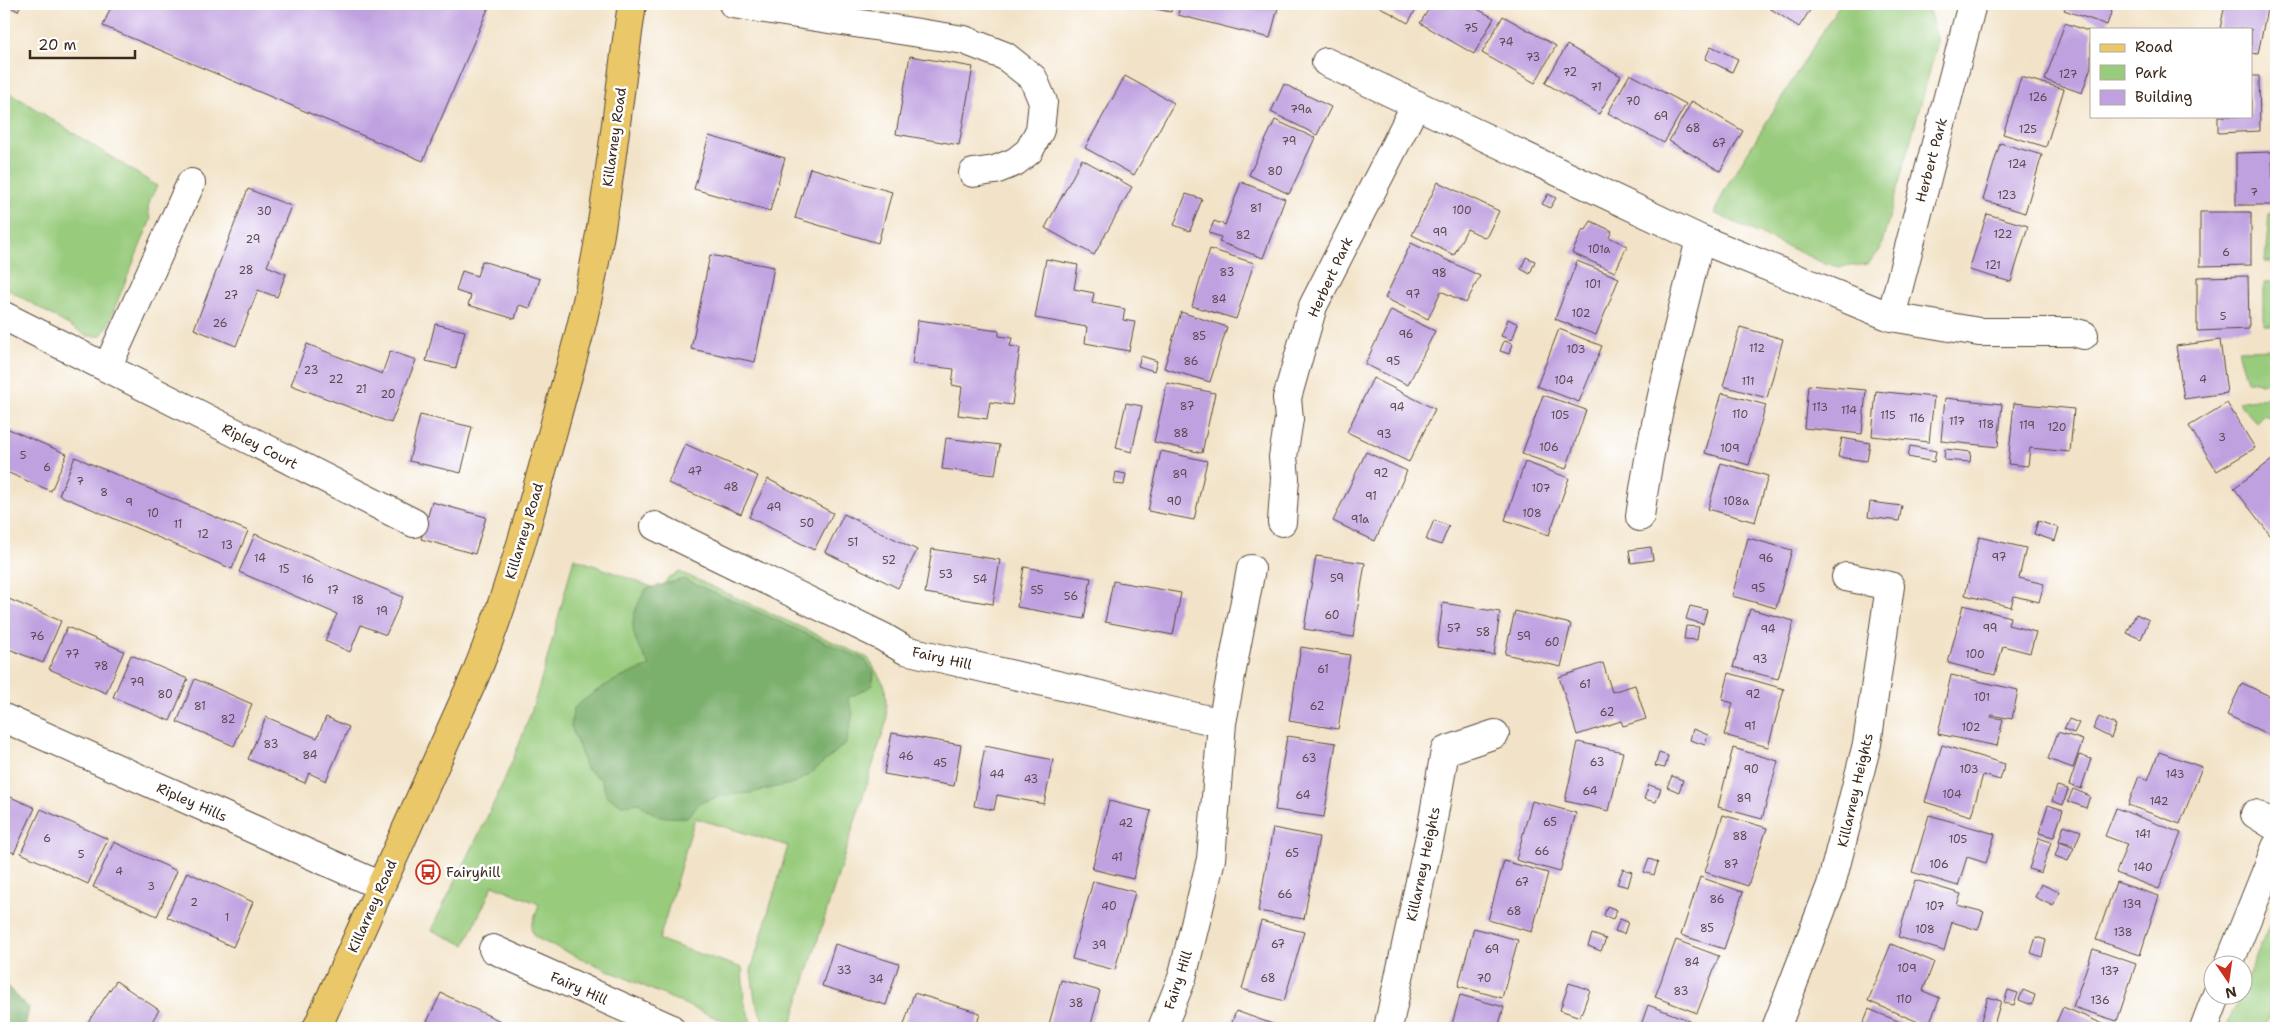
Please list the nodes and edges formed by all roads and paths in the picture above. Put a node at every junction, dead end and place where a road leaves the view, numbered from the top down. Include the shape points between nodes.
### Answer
1 (632, 4) edge
2 (734, 4) edge
3 (1972, 4) edge
4 (1326, 62) dead end
5 (1416, 104) junction
6 (973, 172) dead end
7 (191, 183) dead end
8 (1700, 239) junction
9 (4, 316) edge
10 (1891, 317) junction
11 (2084, 335) dead end
12 (107, 368) junction
13 (1640, 517) dead end
14 (1282, 522) dead end
15 (414, 523) dead end
16 (654, 526) dead end
17 (1251, 569) dead end
18 (1846, 577) dead end
19 (4, 718) edge
20 (1222, 723) junction
21 (1495, 734) dead end
22 (2276, 847) edge
23 (381, 886) junction
24 (493, 950) dead end
25 (2233, 954) edge
26 (2213, 1004) edge
27 (317, 1028) edge
28 (666, 1028) edge
29 (1162, 1028) edge
30 (1388, 1028) edge
31 (1776, 1028) edge
32 (2204, 1028) edge

1 - 23 main road, Killarney Road via 609,174 585,310 536,493 489,641
2 - 6 street via 964,40 1006,56 1033,78 1043,102 1040,130 1029,151 1015,162 995,170
3 - 10 street, Herbert Park
4 - 5 street
5 - 8 street
5 - 14 street, Herbert Park via 1313,306 1287,398 1289,420 1283,457
7 - 12 street
8 - 10 street
8 - 13 street via 1669,366
9 - 12 street, Ripley Court
10 - 11 street via 1979,332 2073,332
12 - 15 street, Ripley Court
16 - 20 street, Fairy Hill via 883,636 905,650
17 - 20 street, Fairy Hill
18 - 31 street, Killarney Heights via 1890,586 1867,744 1831,885
19 - 23 street, Ripley Hills
20 - 29 street, Fairy Hill via 1211,859 1182,978
21 - 30 street, Killarney Heights via 1445,751 1432,831
22 - 25 street
23 - 27 main road, Killarney Road
24 - 28 street, Fairy Hill
26 - 32 street

